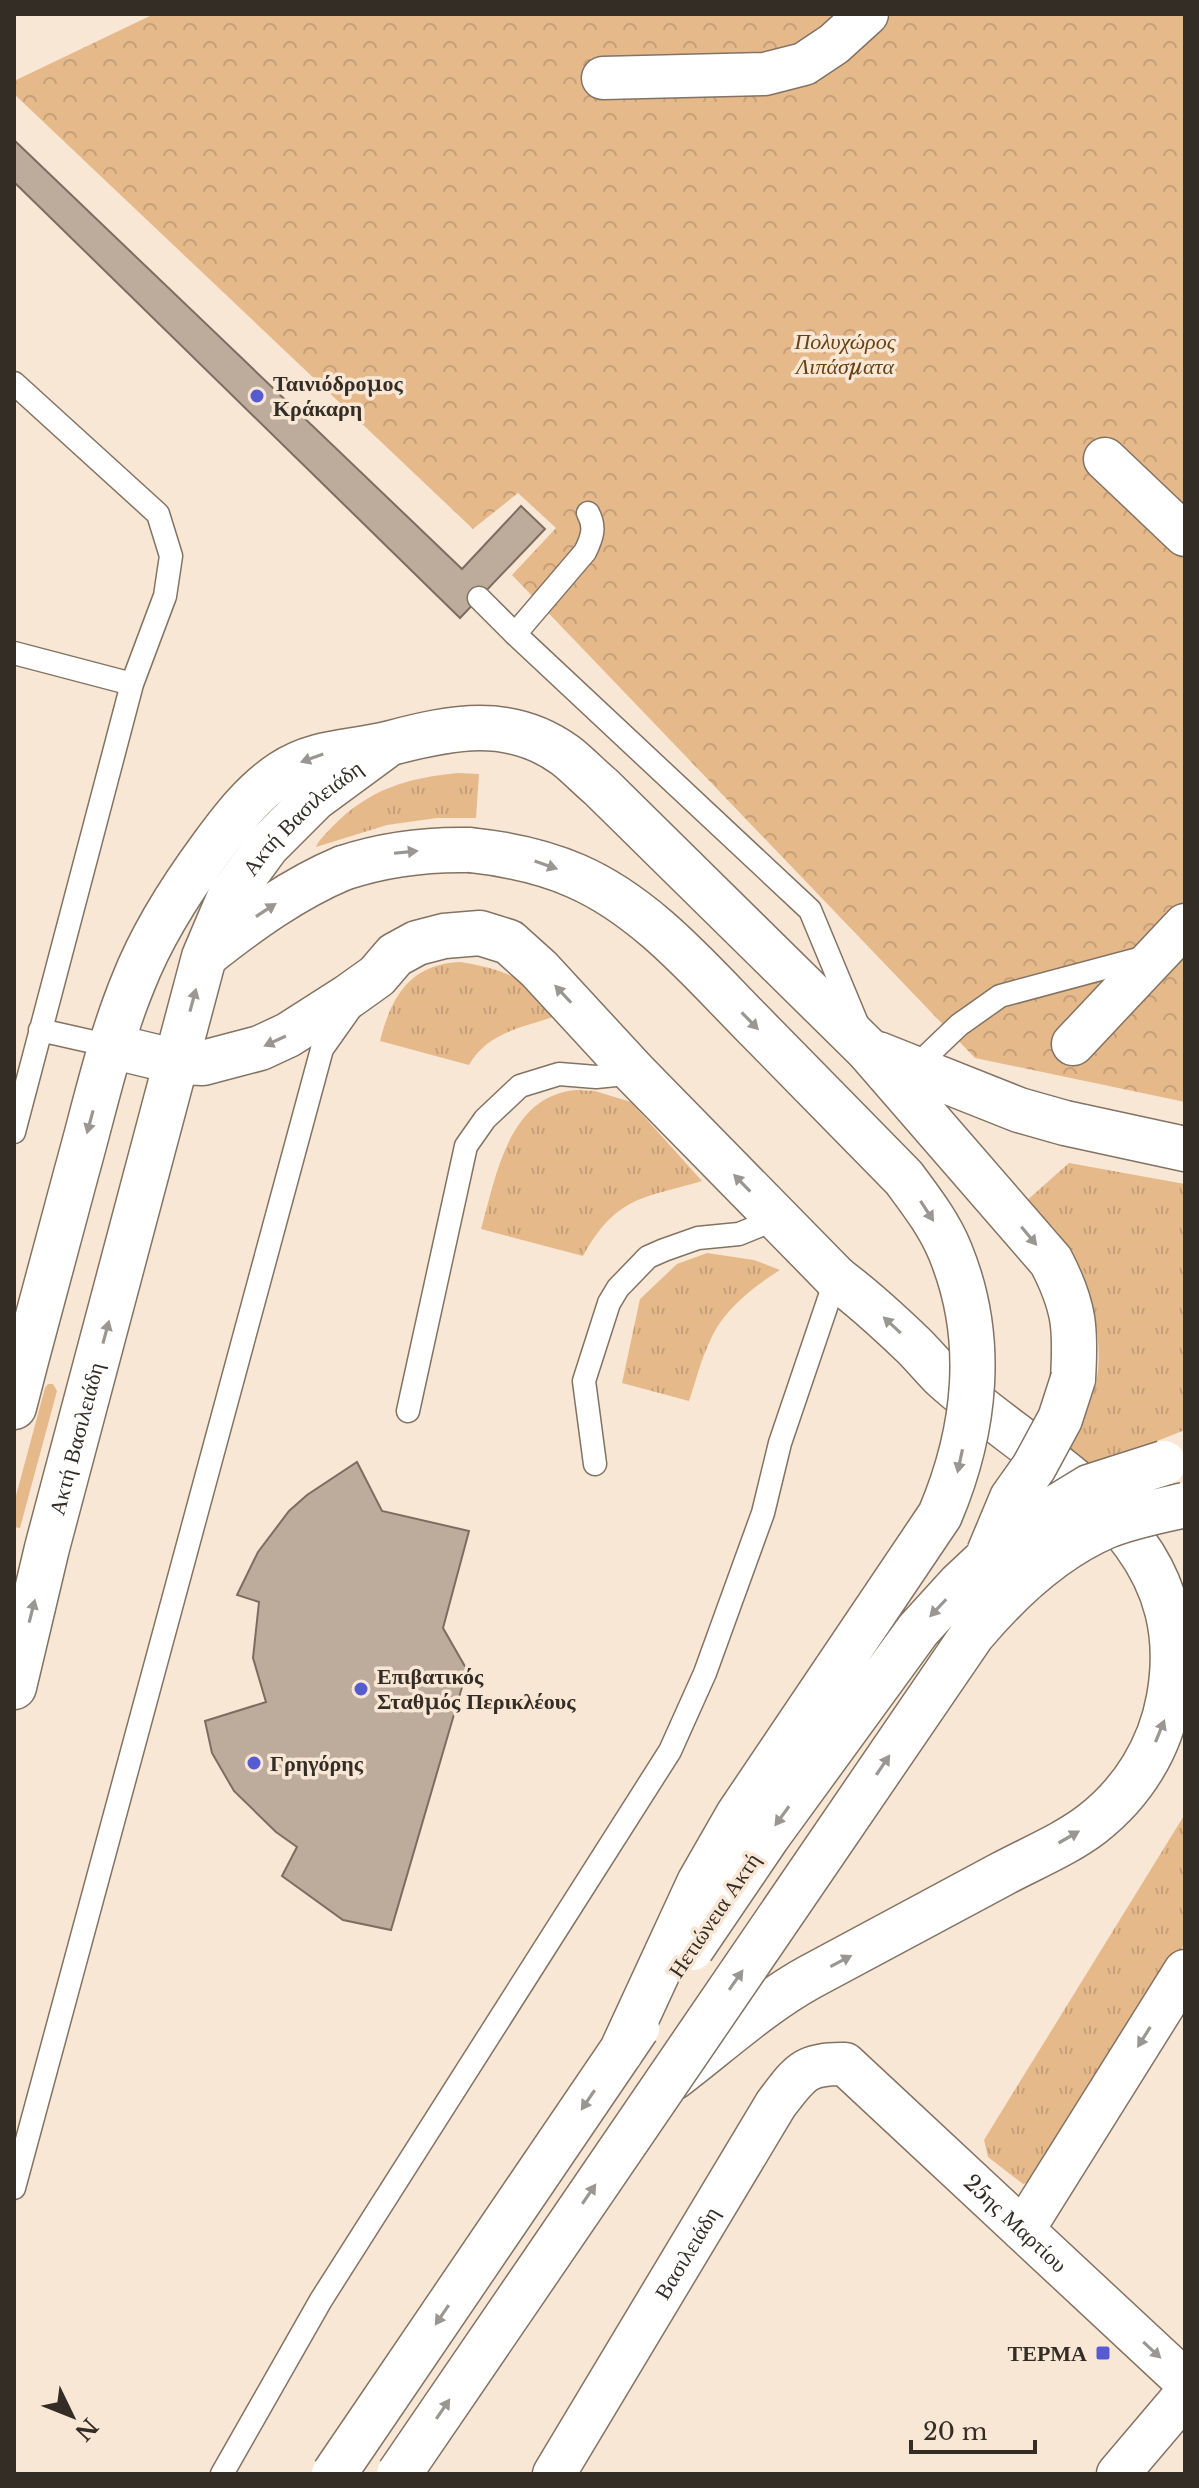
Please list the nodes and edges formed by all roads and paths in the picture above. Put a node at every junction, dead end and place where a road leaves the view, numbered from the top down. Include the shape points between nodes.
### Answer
1 (867, 14) edge
2 (603, 78) dead end
3 (14, 383) edge
4 (1105, 459) dead end
5 (588, 513) dead end
6 (1185, 535) edge
7 (479, 598) dead end
8 (515, 634) junction
9 (14, 653) edge
10 (132, 684) junction
11 (388, 744) junction
12 (1171, 939) edge
13 (204, 957) junction
14 (377, 976) junction
15 (40, 1030) junction
16 (1073, 1044) dead end
17 (111, 1046) junction
18 (868, 1050) junction
19 (177, 1062) junction
20 (913, 1069) junction
21 (635, 1073) junction
22 (14, 1132) edge
23 (1185, 1149) edge
24 (776, 1219) junction
25 (836, 1278) junction
26 (14, 1407) edge
27 (408, 1411) dead end
28 (1175, 1460) edge
29 (595, 1464) dead end
30 (1185, 1505) edge
31 (987, 1559) junction
32 (14, 1687) edge
33 (1183, 1980) edge
34 (621, 2052) junction
35 (845, 2064) joint
36 (663, 2086) junction
37 (14, 2188) edge
38 (1023, 2230) junction
39 (1185, 2381) edge
40 (1185, 2395) edge
41 (222, 2474) edge
42 (334, 2474) edge
43 (399, 2474) edge
44 (554, 2474) edge
45 (1118, 2474) edge

1 - 2 street via 804,64 765,74
3 - 10 lane via 158,514 171,556 165,596
4 - 6 street
5 - 8 lane via 592,536 585,552
7 - 8 lane
8 - 18 lane via 810,910
9 - 10 lane
10 - 15 lane
11 - 13 main road, Ακτή Βασιλειάδη via 315,798 267,846 229,898
11 -> 17 main road, Ακτή Βασιλειάδη via 300,762 237,813 154,938
11 - 18 main road via 469,727 519,733 565,755
12 - 16 street
12 - 20 lane via 1000,996 959,1025
19 -> 13 main road, Ακτή Βασιλειάδη
13 -> 34 main road, bridge via 295,891 343,868 392,854 438,849 506,854 578,877 623,903 681,950 904,1178 949,1248 972,1335 973,1377 957,1474 940,1515 738,1815 699,1883
14 -> 19 main road via 260,1048 203,1063
21 -> 14 main road via 509,942 480,933 444,936 395,955
14 - 37 lane via 322,1049
15 - 17 lane
15 - 22 lane
17 - 19 main road
17 -> 26 main road, Ακτή Βασιλειάδη
18 - 20 main road
18 -> 31 main road, bridge via 1051,1261 1073,1312 1073,1379 1060,1419 1012,1498
32 -> 19 main road, Ακτή Βασιλειάδη
20 - 23 main road via 1019,1110
24 -> 21 main road
21 - 27 lane via 559,1074 520,1086 466,1146
24 - 25 main road
24 - 29 lane via 739,1234 698,1238 656,1253 618,1288 584,1381
36 -> 25 main road, bridge via 792,1988 1091,1824 1120,1798 1149,1759 1165,1719 1172,1682 1171,1629 1158,1581 1144,1556 1111,1513 1071,1476 943,1377
25 - 41 lane via 780,1443 763,1513 705,1673 670,1751 321,2300
28 - 31 main road, Ηετιώνεια Ακτή, bridge via 1089,1487 1030,1523
36 -> 30 main road, bridge via 957,1654 991,1612 1043,1565 1087,1537
31 -> 34 main road, Ηετιώνεια Ακτή, bridge via 918,1630 768,1836
33 -> 38 street
34 -> 42 main road, Ηετιώνεια Ακτή, bridge
35 - 38 street, 25ης Μαρτίου
35 - 44 street, Βασιλειάδη via 821,2063 800,2074 776,2104
43 -> 36 main road, bridge
38 -> 39 street, 25ης Μαρτίου
40 - 45 street

